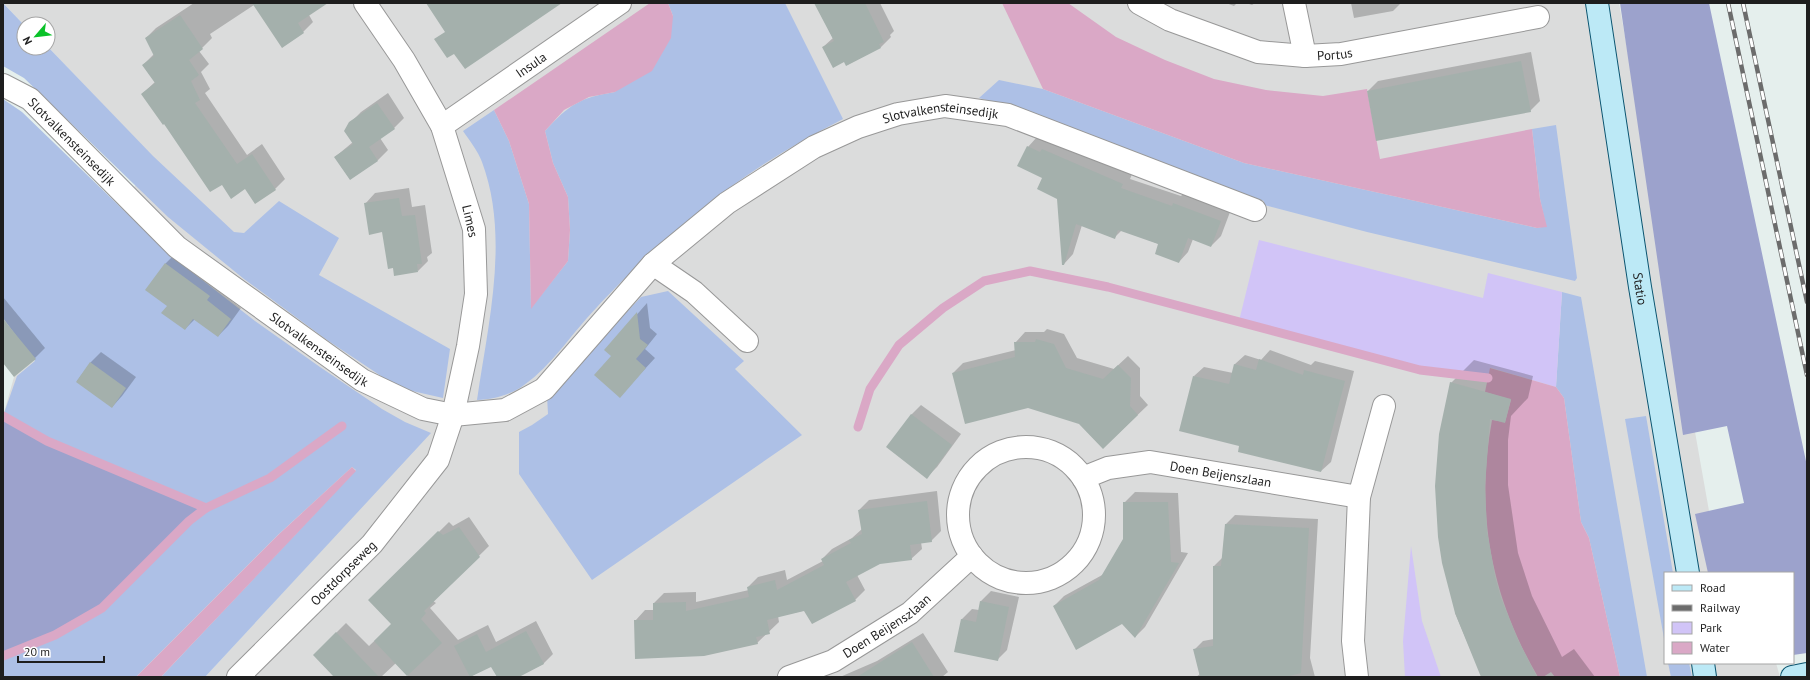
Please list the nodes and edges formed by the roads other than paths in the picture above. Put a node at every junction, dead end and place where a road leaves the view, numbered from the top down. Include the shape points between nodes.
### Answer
1 (365, 3) edge
2 (620, 3) edge
3 (1139, 3) edge
4 (1294, 3) edge
5 (1597, 3) edge
6 (1538, 17) dead end
7 (1305, 56) junction
8 (3, 85) edge
9 (442, 126) junction
10 (1255, 210) dead end
11 (653, 264) junction
12 (748, 341) dead end
13 (1384, 406) dead end
14 (453, 415) junction
15 (438, 460) joint
16 (1083, 478) junction
17 (1360, 497) junction
18 (972, 556) junction
19 (1688, 572) edge
20 (1703, 664) edge
21 (1807, 674) edge
22 (238, 677) edge
23 (789, 677) edge
24 (1357, 677) edge
25 (1705, 677) edge
26 (1792, 677) edge

1 - 9 street, Limes via 404,60
2 - 9 street, Insula
3 - 7 street, Portus via 1170,20 1258,52
4 - 7 street
5 - 19 street, Statio via 1640,286
6 - 7 street, Portus via 1341,54
8 - 14 street, Slotvalkensteinsedijk via 30,99 177,247 362,380 423,410
9 - 14 street, Limes via 474,229 476,294
10 - 11 street, Slotvalkensteinsedijk via 1008,114 945,106 898,114 858,127 814,148 727,203
11 - 12 street via 694,292
11 - 14 street, Slotvalkensteinsedijk via 544,389 505,410
13 - 17 street
14 - 15 street, Limes
15 - 22 street, Oostdorpseweg via 372,544
16 - 17 street, Doen Beijenszlaan via 1108,468 1150,462
16 - 18 street via 1093,503 1094,522 1081,556 1068,569 1052,578 1035,583 1010,581 986,571
16 - 18 street via 1069,463 1046,450 1032,447 1012,449 993,456 977,468 965,485 959,504 960,529
17 - 24 street via 1353,641
18 - 23 street, Doen Beijenszlaan via 910,613 833,661
20 - 25 street
21 - 26 street

